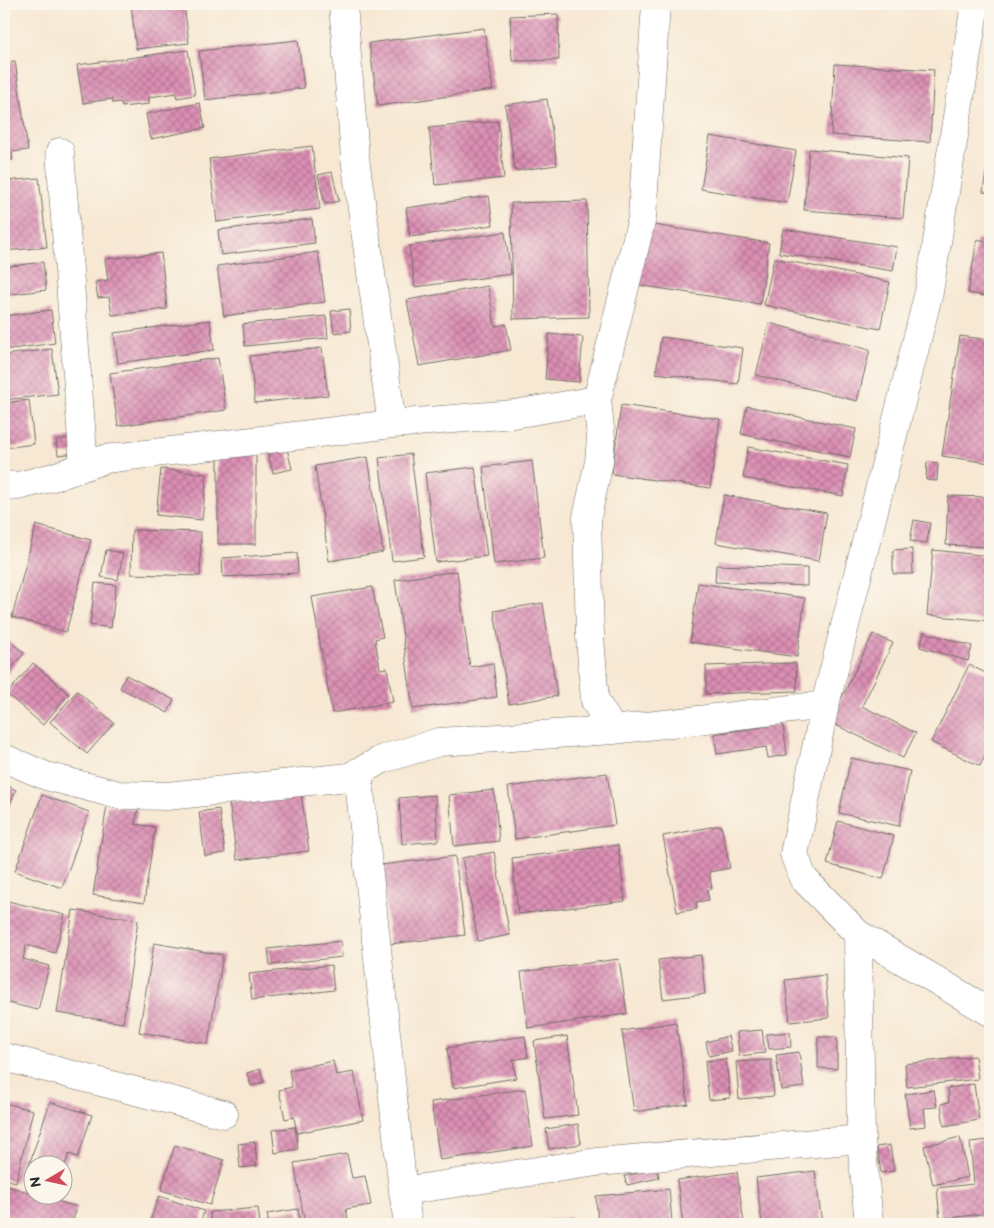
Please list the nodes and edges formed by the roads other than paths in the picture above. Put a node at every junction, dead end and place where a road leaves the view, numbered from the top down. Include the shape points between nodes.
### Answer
1 (342, 4) edge
2 (656, 4) edge
3 (975, 4) edge
4 (60, 152) dead end
5 (597, 400) junction
6 (392, 424) junction
7 (84, 466) junction
8 (4, 485) edge
9 (826, 705) junction
10 (613, 730) junction
11 (4, 758) edge
12 (358, 772) junction
13 (858, 934) junction
14 (990, 1012) edge
15 (4, 1057) edge
16 (224, 1114) dead end
17 (861, 1139) junction
18 (403, 1191) junction
19 (408, 1224) edge
20 (868, 1224) edge

1 - 6 street via 355,158
2 - 5 street via 642,218
3 - 9 street via 929,292
4 - 7 street
5 - 6 street via 514,414
5 - 10 street via 601,438 587,517 590,638 595,701
6 - 7 street via 105,459
7 - 8 street via 18,486
9 - 10 street
9 - 13 street via 794,854 803,878
10 - 12 street via 439,742 383,759
11 - 12 street via 46,776 119,795 167,796 349,777
12 - 18 street
13 - 14 street
13 - 17 street
15 - 16 street
17 - 18 street via 597,1162
17 - 20 street
18 - 19 street

